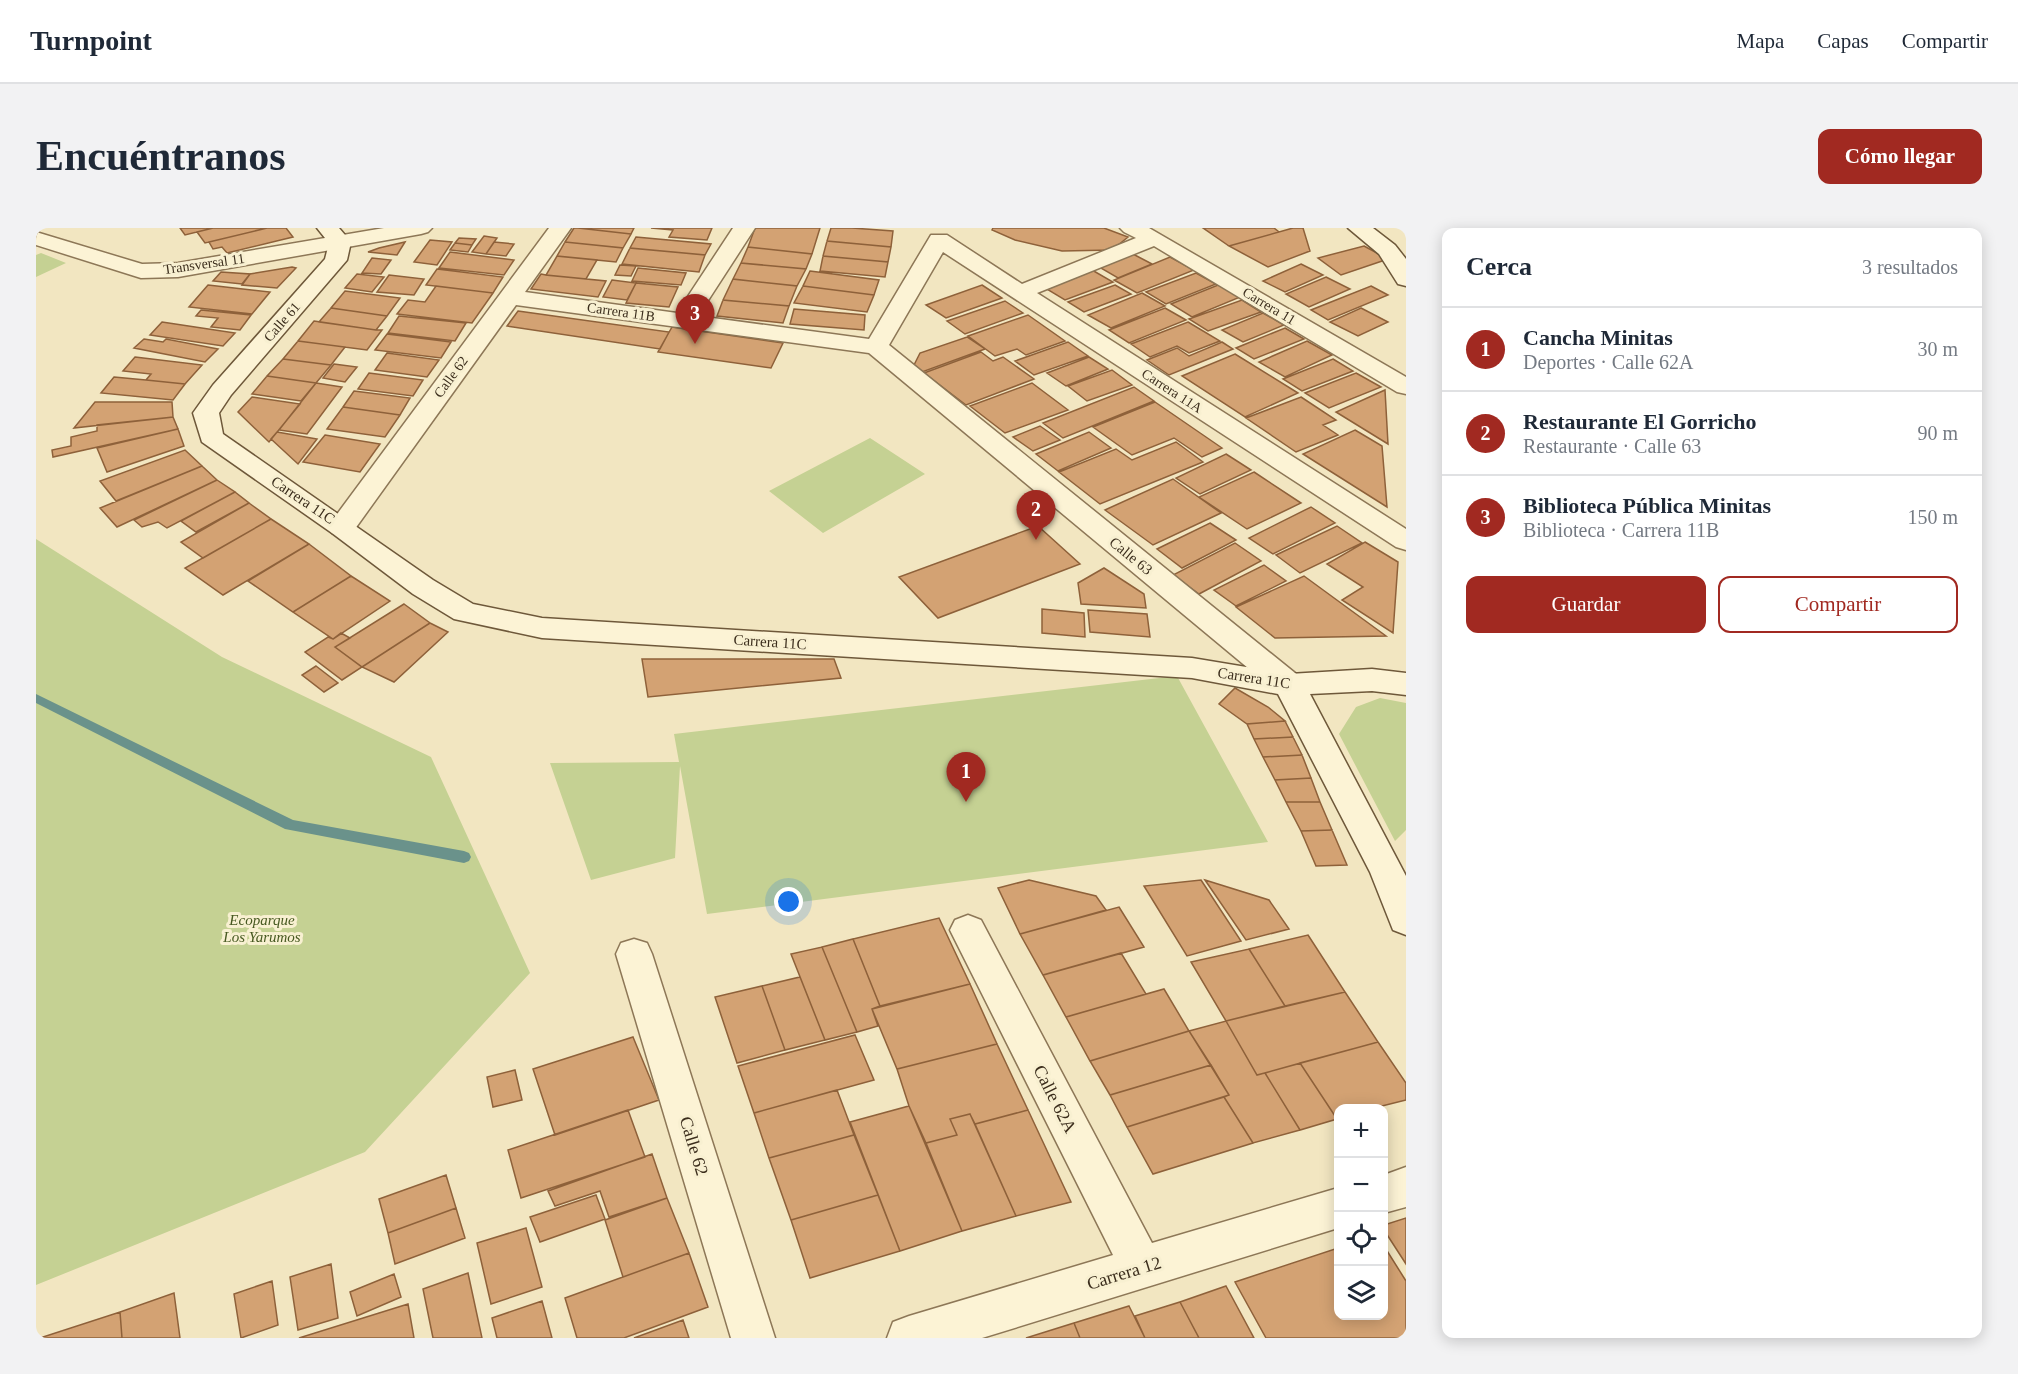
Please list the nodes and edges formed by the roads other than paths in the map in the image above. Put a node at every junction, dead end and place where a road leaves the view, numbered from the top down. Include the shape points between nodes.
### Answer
1 (421, 228) edge
2 (560, 228) edge
3 (744, 228) edge
4 (1131, 228) edge
5 (1359, 228) edge
6 (937, 234) edge
7 (334, 235) edge
8 (1155, 238) junction
9 (37, 239) edge
10 (1406, 279) edge
11 (1018, 292) junction
12 (509, 297) junction
13 (684, 320) junction
14 (876, 347) junction
15 (1406, 387) edge
16 (206, 414) joint
17 (342, 526) junction
18 (1406, 541) edge
19 (1406, 684) edge
20 (1288, 685) junction
21 (1406, 920) edge
22 (968, 930) dead end
23 (634, 954) dead end
24 (1406, 1187) edge
25 (1388, 1192) edge
26 (1334, 1209) edge
27 (1142, 1268) junction
28 (753, 1338) edge
29 (909, 1338) edge

1 - 7 street
2 - 12 street, Calle 62
3 - 13 street
4 - 8 street, Carrera 11
5 - 10 street via 1382,242
6 - 11 street, Carrera 11A
6 - 14 street
7 - 9 street, Transversal 11 via 178,270 141,271
7 - 16 street, Calle 61 via 336,260 222,390
8 - 11 street
8 - 15 street, Carrera 11
11 - 18 street, Carrera 11A
12 - 13 street, Carrera 11B
12 - 17 street, Calle 62
13 - 14 street, Carrera 11B
14 - 20 street, Calle 63
16 - 17 street, Carrera 11C via 211,437
17 - 20 street, Carrera 11C via 423,587 464,612 542,628 1192,668
19 - 20 street, Carrera 11C via 1372,680
20 - 21 street, Calle 63 via 1387,872
22 - 27 street, Calle 62A
23 - 28 street, Calle 62
24 - 25 street
26 - 27 street, Carrera 12
27 - 29 street, Carrera 12

